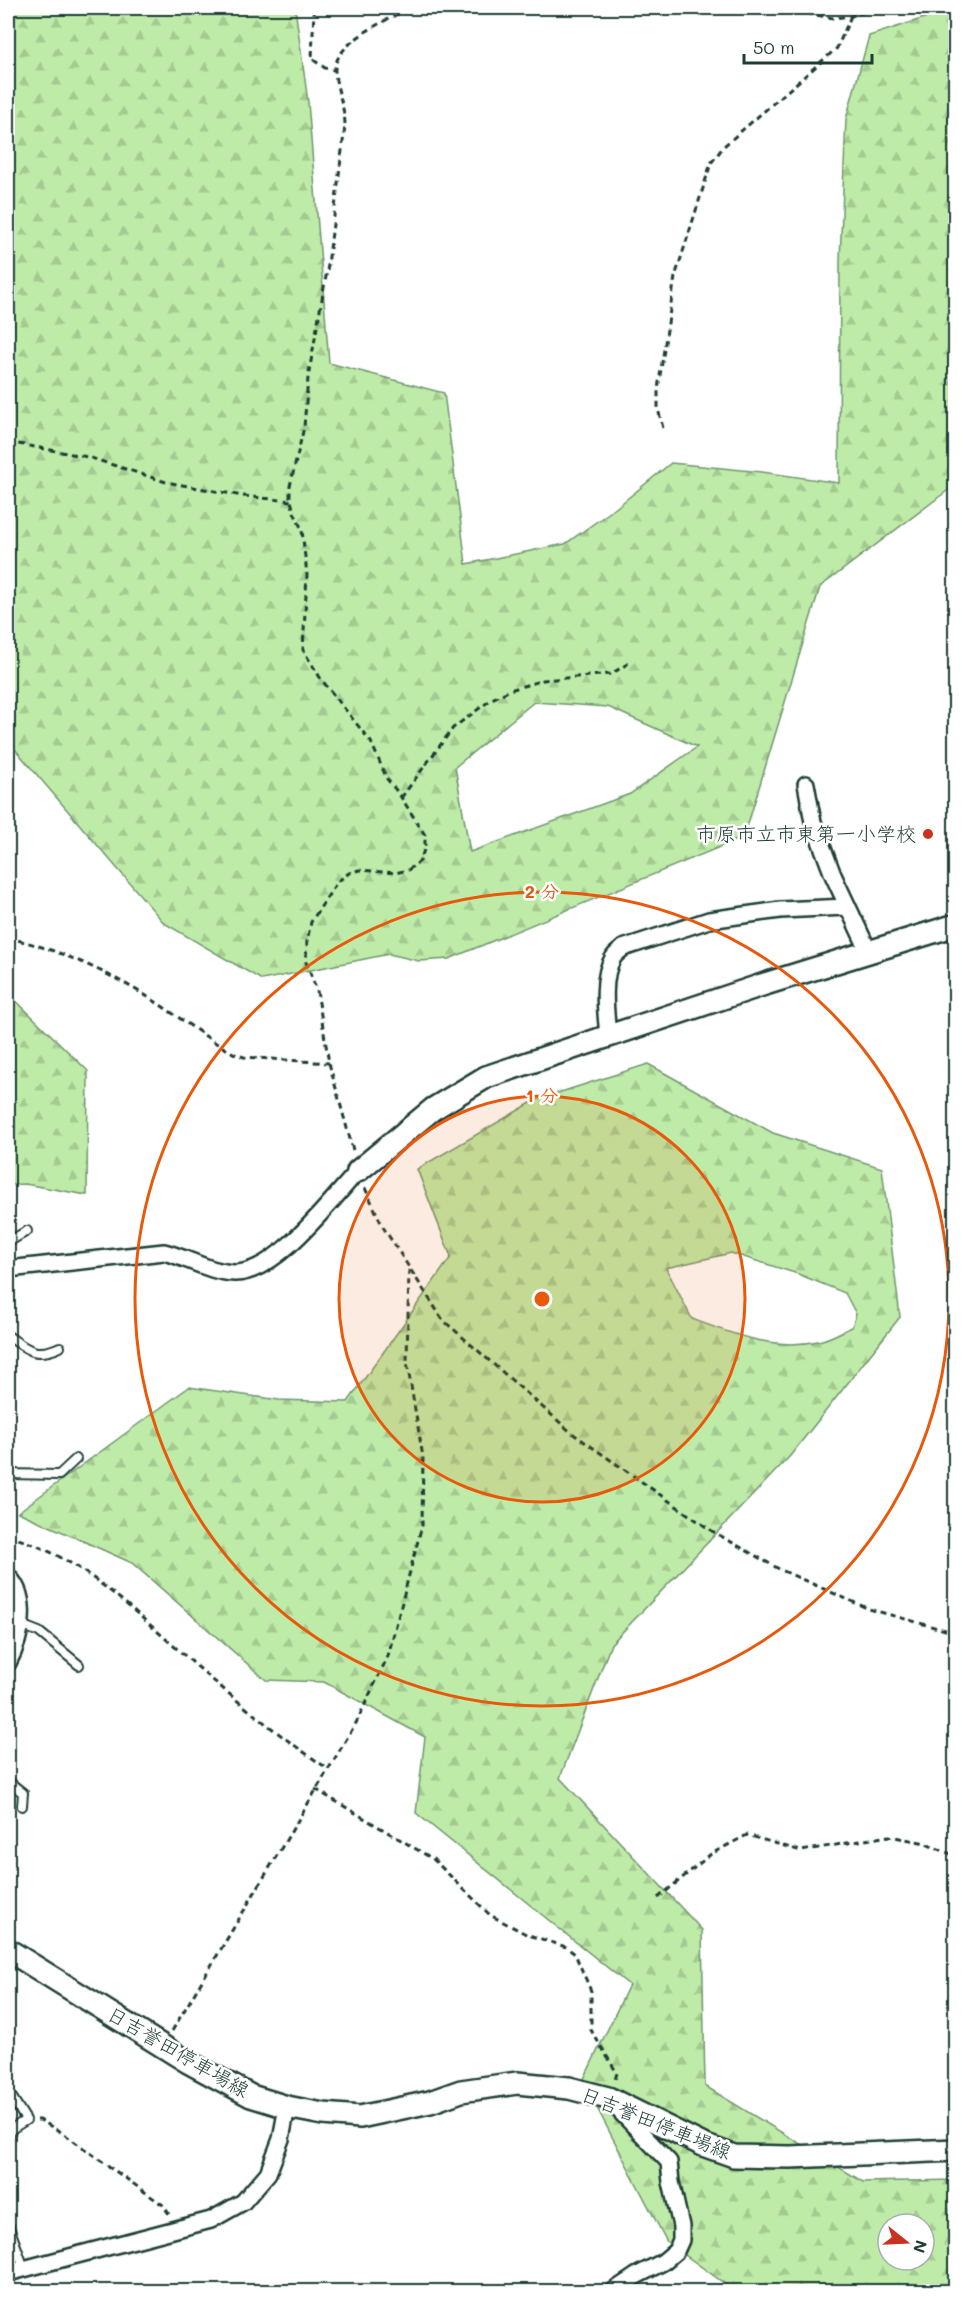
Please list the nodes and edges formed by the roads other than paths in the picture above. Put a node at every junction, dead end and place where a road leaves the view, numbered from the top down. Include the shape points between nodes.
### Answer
1 (806, 784) dead end
2 (848, 907) junction
3 (956, 924) edge
4 (869, 952) junction
5 (608, 1036) junction
6 (358, 1171) joint
7 (27, 1231) dead end
8 (8, 1242) edge
9 (8, 1269) edge
10 (8, 1336) edge
11 (60, 1347) dead end
12 (76, 1459) dead end
13 (8, 1473) edge
14 (8, 1576) edge
15 (21, 1625) junction
16 (8, 1663) edge
17 (79, 1665) dead end
18 (8, 1781) edge
19 (22, 1806) dead end
20 (8, 1950) edge
21 (8, 2091) edge
22 (608, 2098) junction
23 (287, 2107) junction
24 (8, 2135) edge
25 (956, 2150) edge
26 (8, 2224) edge
27 (24, 2268) junction
28 (8, 2273) edge
29 (612, 2292) edge

1 - 2 street via 813,822
2 - 4 street
2 - 5 street via 780,910 709,920 623,948 613,957 609,968 605,1000
3 - 4 main road
4 - 5 main road
5 - 6 main road via 486,1077 433,1109
6 - 9 street via 274,1259 247,1272 212,1270 164,1252
7 - 8 lane
10 - 11 lane via 39,1353
12 - 13 lane via 59,1475
14 - 15 street via 20,1603
15 - 16 street
15 - 17 lane via 39,1632
18 - 19 lane via 23,1793
20 - 23 main road, 日吉誉田停車場線 via 188,2062 251,2096
21 - 24 lane via 26,2120
22 - 23 main road, 日吉誉田停車場線 via 569,2088 517,2083 461,2091 360,2117
22 - 25 main road, 日吉誉田停車場線 via 734,2156
22 - 29 street via 669,2162 681,2233 676,2251
23 - 27 street via 281,2139 268,2173 243,2202 211,2220
26 - 27 lane
27 - 28 street

